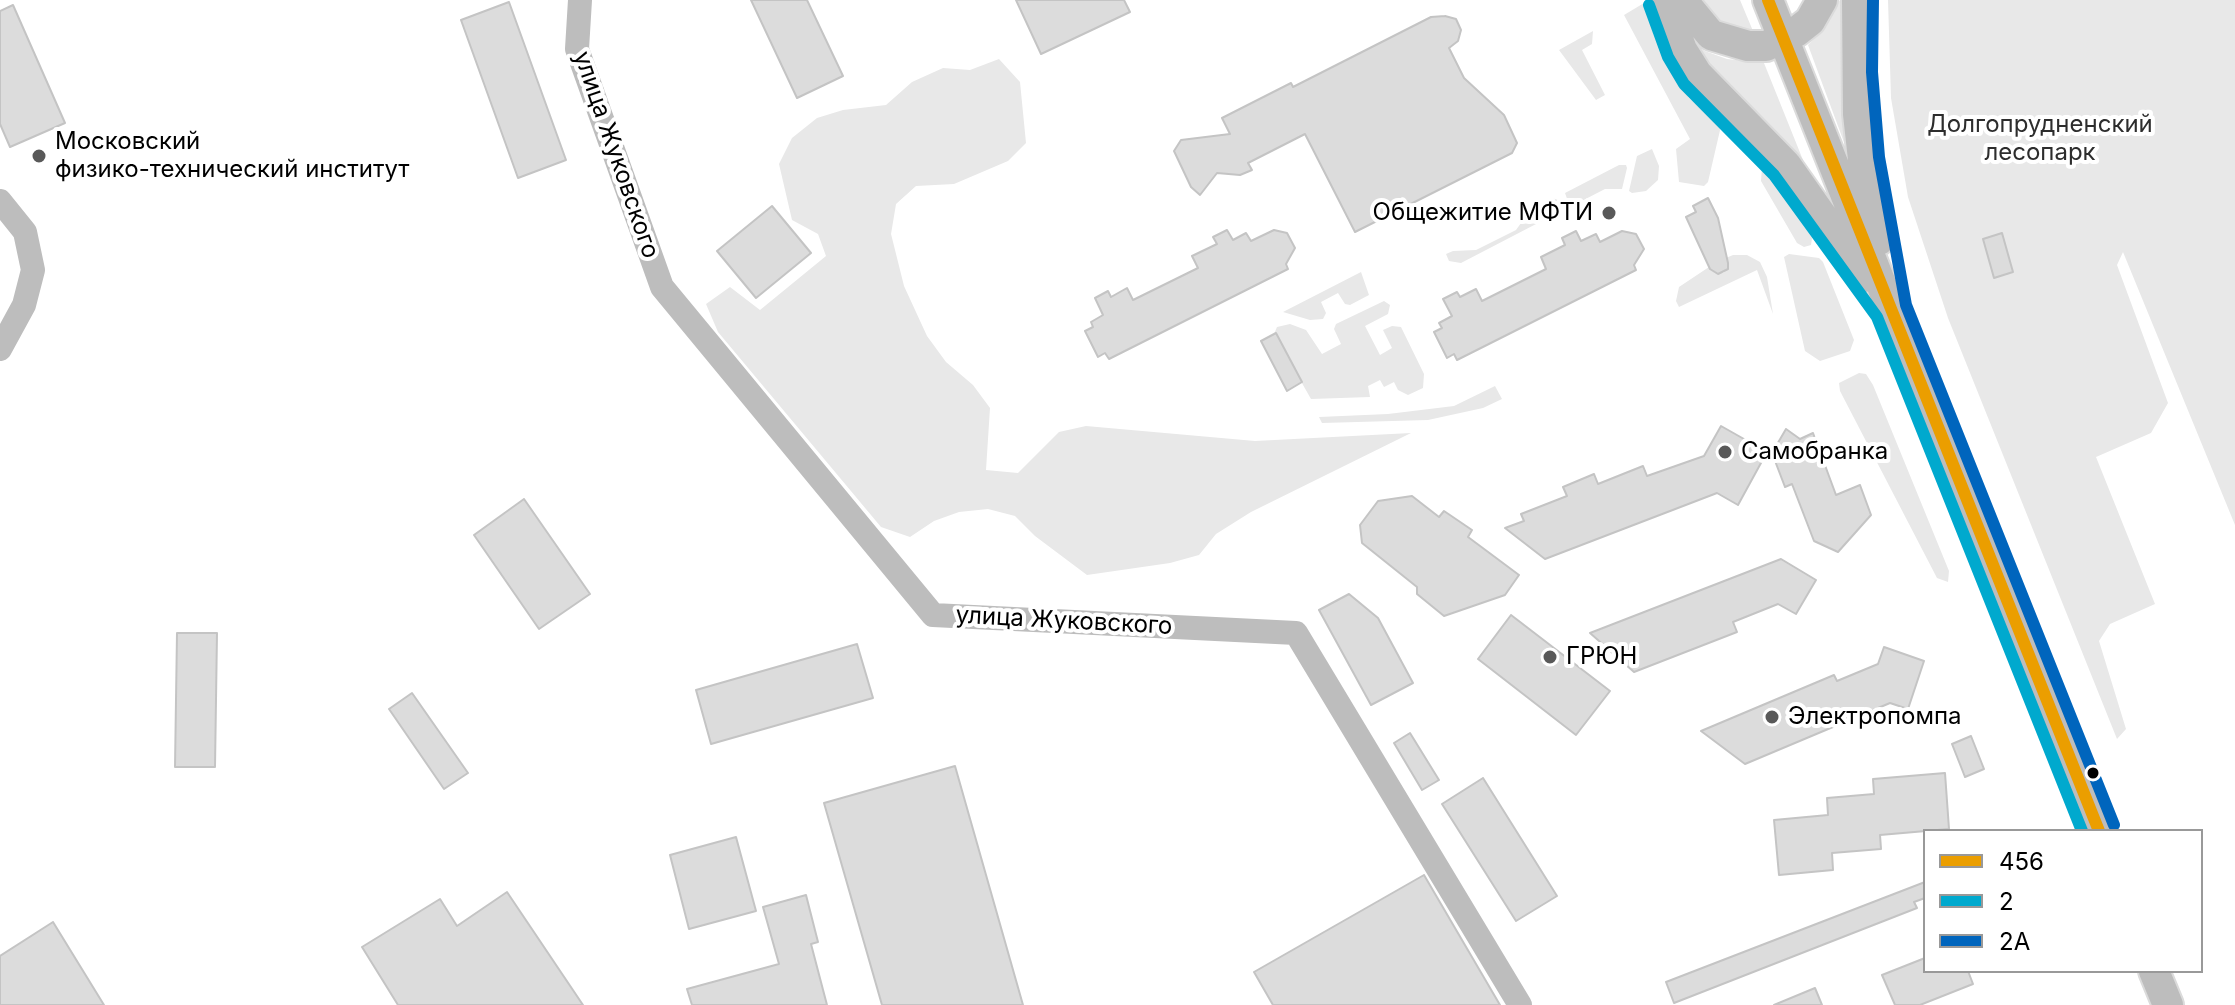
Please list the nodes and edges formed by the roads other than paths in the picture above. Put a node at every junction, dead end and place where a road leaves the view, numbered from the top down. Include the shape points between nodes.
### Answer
1 (580, 0) edge
2 (1664, 0) edge
3 (1682, 0) edge
4 (1768, 0) edge
5 (1822, 0) edge
6 (1857, 0) edge
7 (1784, 40) junction
8 (0, 201) edge
9 (1891, 309) junction
10 (0, 349) edge
11 (2098, 829) edge
12 (2155, 973) edge
13 (1520, 1005) edge
14 (2168, 1005) edge

1 - 13 street, улица Жуковского via 577,49 662,287 933,615 1296,633
2 - 9 main road via 1697,74 1786,165
3 - 7 main road via 1711,35 1728,42 1748,46
4 - 7 main road
5 - 7 main road via 1810,21
6 - 9 main road via 1863,159
7 - 9 main road
8 - 10 street via 25,232 33,270 24,305
9 - 11 main road
12 - 14 main road

